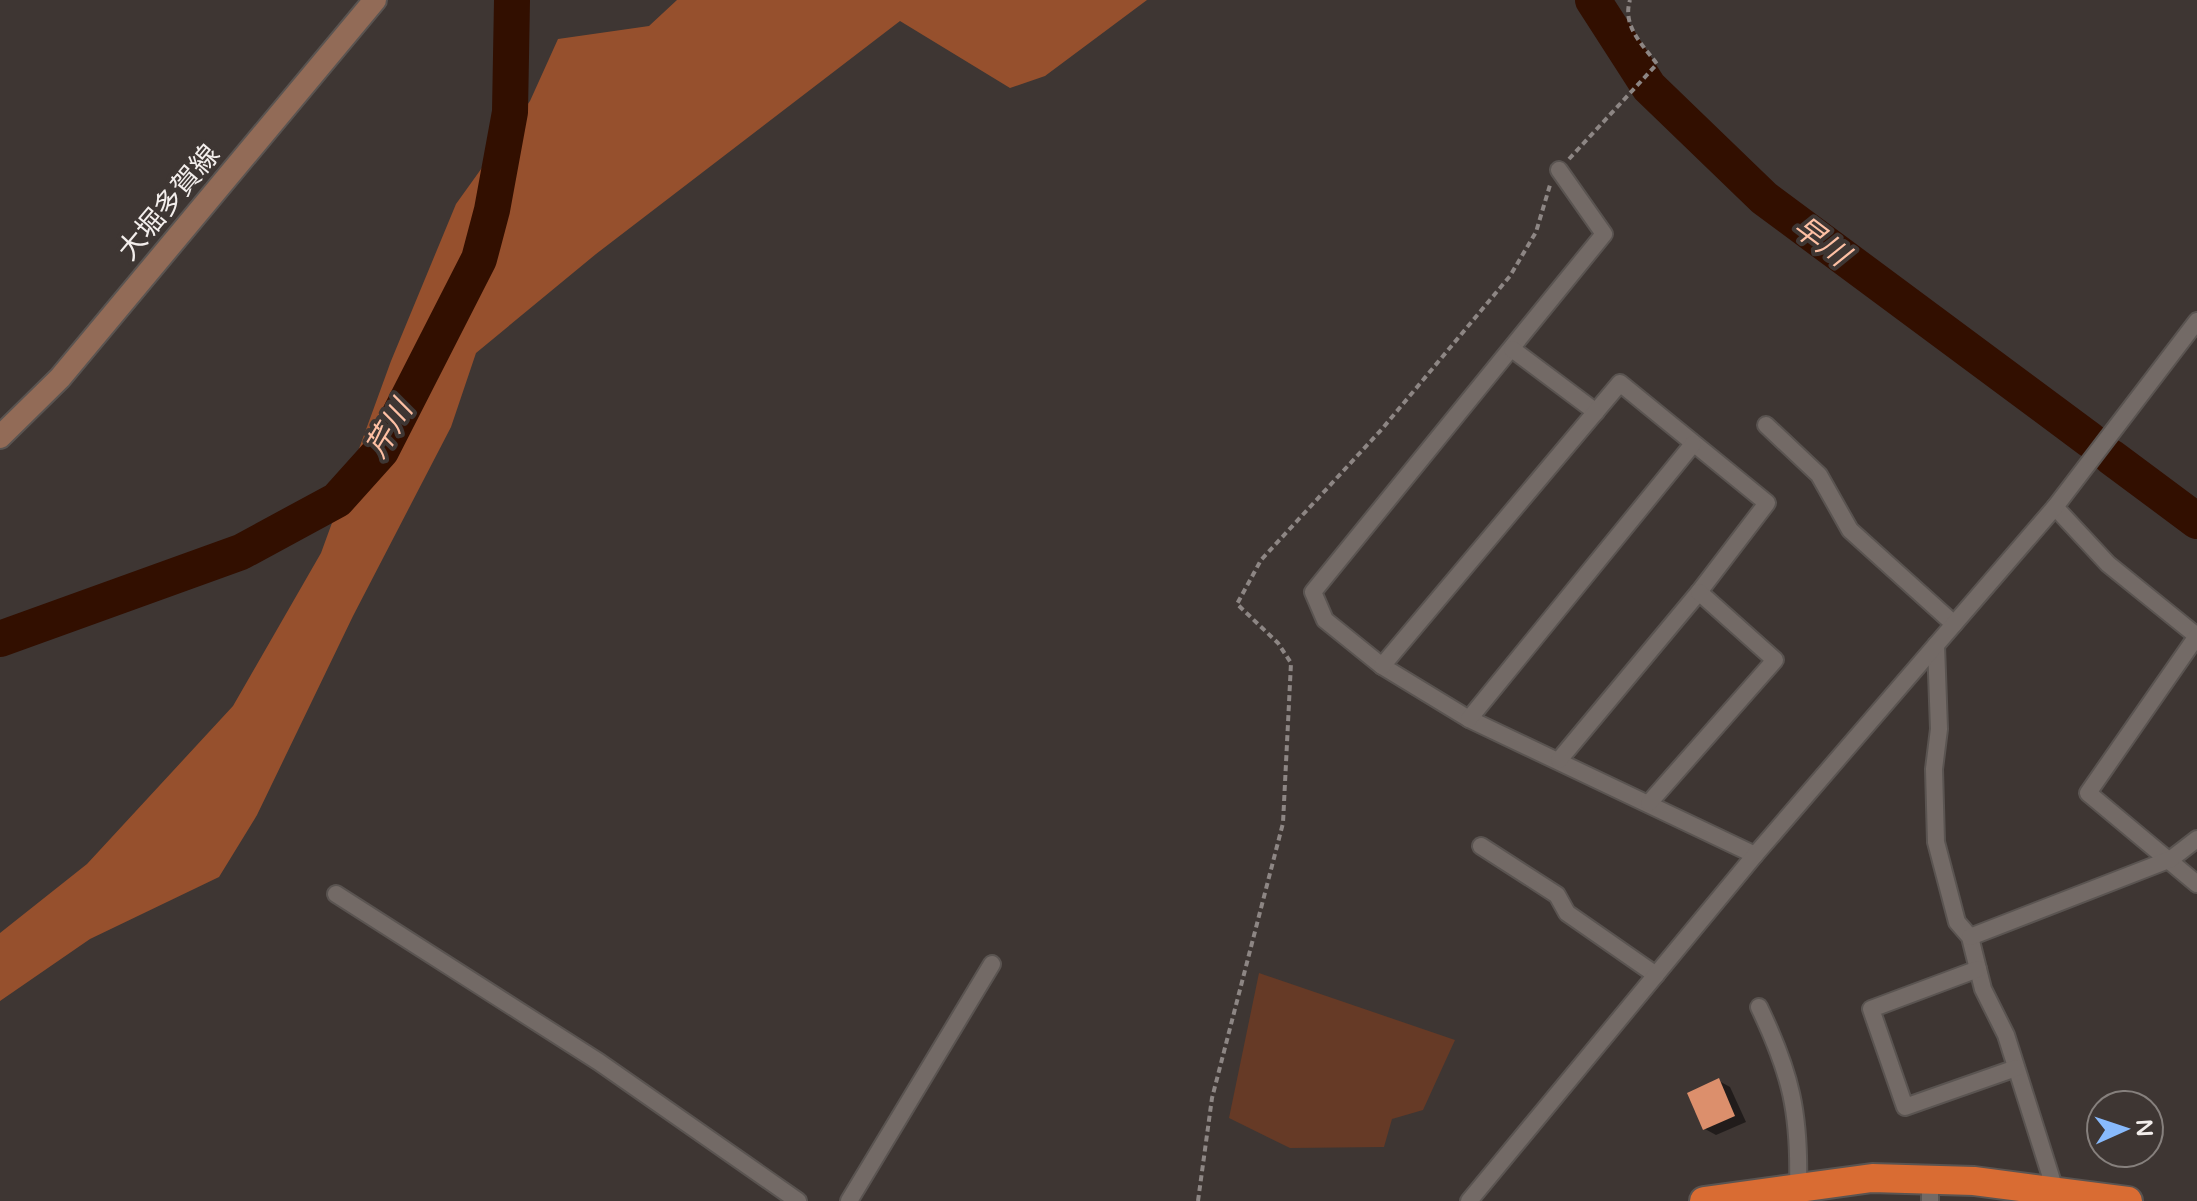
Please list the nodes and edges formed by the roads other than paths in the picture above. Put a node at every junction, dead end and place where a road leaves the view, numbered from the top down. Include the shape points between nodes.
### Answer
1 (375, 0) edge
2 (1559, 170) road end
3 (2197, 321) edge
4 (1512, 349) junction
5 (1596, 412) junction
6 (1766, 425) dead end
7 (0, 437) edge
8 (1693, 444) junction
9 (2055, 507) junction
10 (1699, 592) junction
11 (1954, 624) junction
12 (2197, 636) edge
13 (1936, 645) junction
14 (1382, 666) junction
15 (1469, 719) junction
16 (1559, 760) junction
17 (1649, 803) junction
18 (2197, 839) edge
19 (1481, 846) dead end
20 (1755, 855) junction
21 (2171, 859) junction
22 (2197, 884) edge
23 (336, 894) dead end
24 (1970, 937) junction
25 (992, 964) dead end
26 (1978, 969) junction
27 (1656, 975) junction
28 (1759, 1007) dead end
29 (2016, 1068) junction
30 (1798, 1187) junction
31 (1930, 1190) edge
32 (2057, 1196) edge
33 (798, 1201) edge
34 (849, 1201) edge
35 (1469, 1201) edge
36 (1704, 1201) edge
37 (2128, 1201) edge

1 - 7 main road, 大堀多賀線 via 60,378
2 - 4 street via 1604,234
3 - 9 street
4 - 5 street
4 - 14 street via 1313,592 1325,620
5 - 8 street via 1620,383
5 - 14 street
6 - 11 street via 1819,475 1850,530
8 - 10 street via 1767,503
8 - 15 street
9 - 11 street
9 - 12 street via 2108,564
10 - 16 street
10 - 17 street via 1775,660
11 - 13 street
12 - 21 street via 2088,793
13 - 20 street
13 - 24 street via 1936,842 1957,922
14 - 15 street
15 - 16 street
16 - 17 street
17 - 20 street
18 - 21 street
19 - 27 street via 1557,895 1567,913
20 - 27 street
21 - 22 street
21 - 24 street
23 - 33 street via 599,1062
24 - 26 street
25 - 34 street
26 - 29 street
26 - 29 street via 1871,1009 1905,1107
27 - 35 street
28 - 30 street via 1783,1058 1799,1131
29 - 32 street
30 - 31 highway via 1872,1178
30 - 36 highway
31 - 32 highway via 1974,1181
32 - 37 highway

